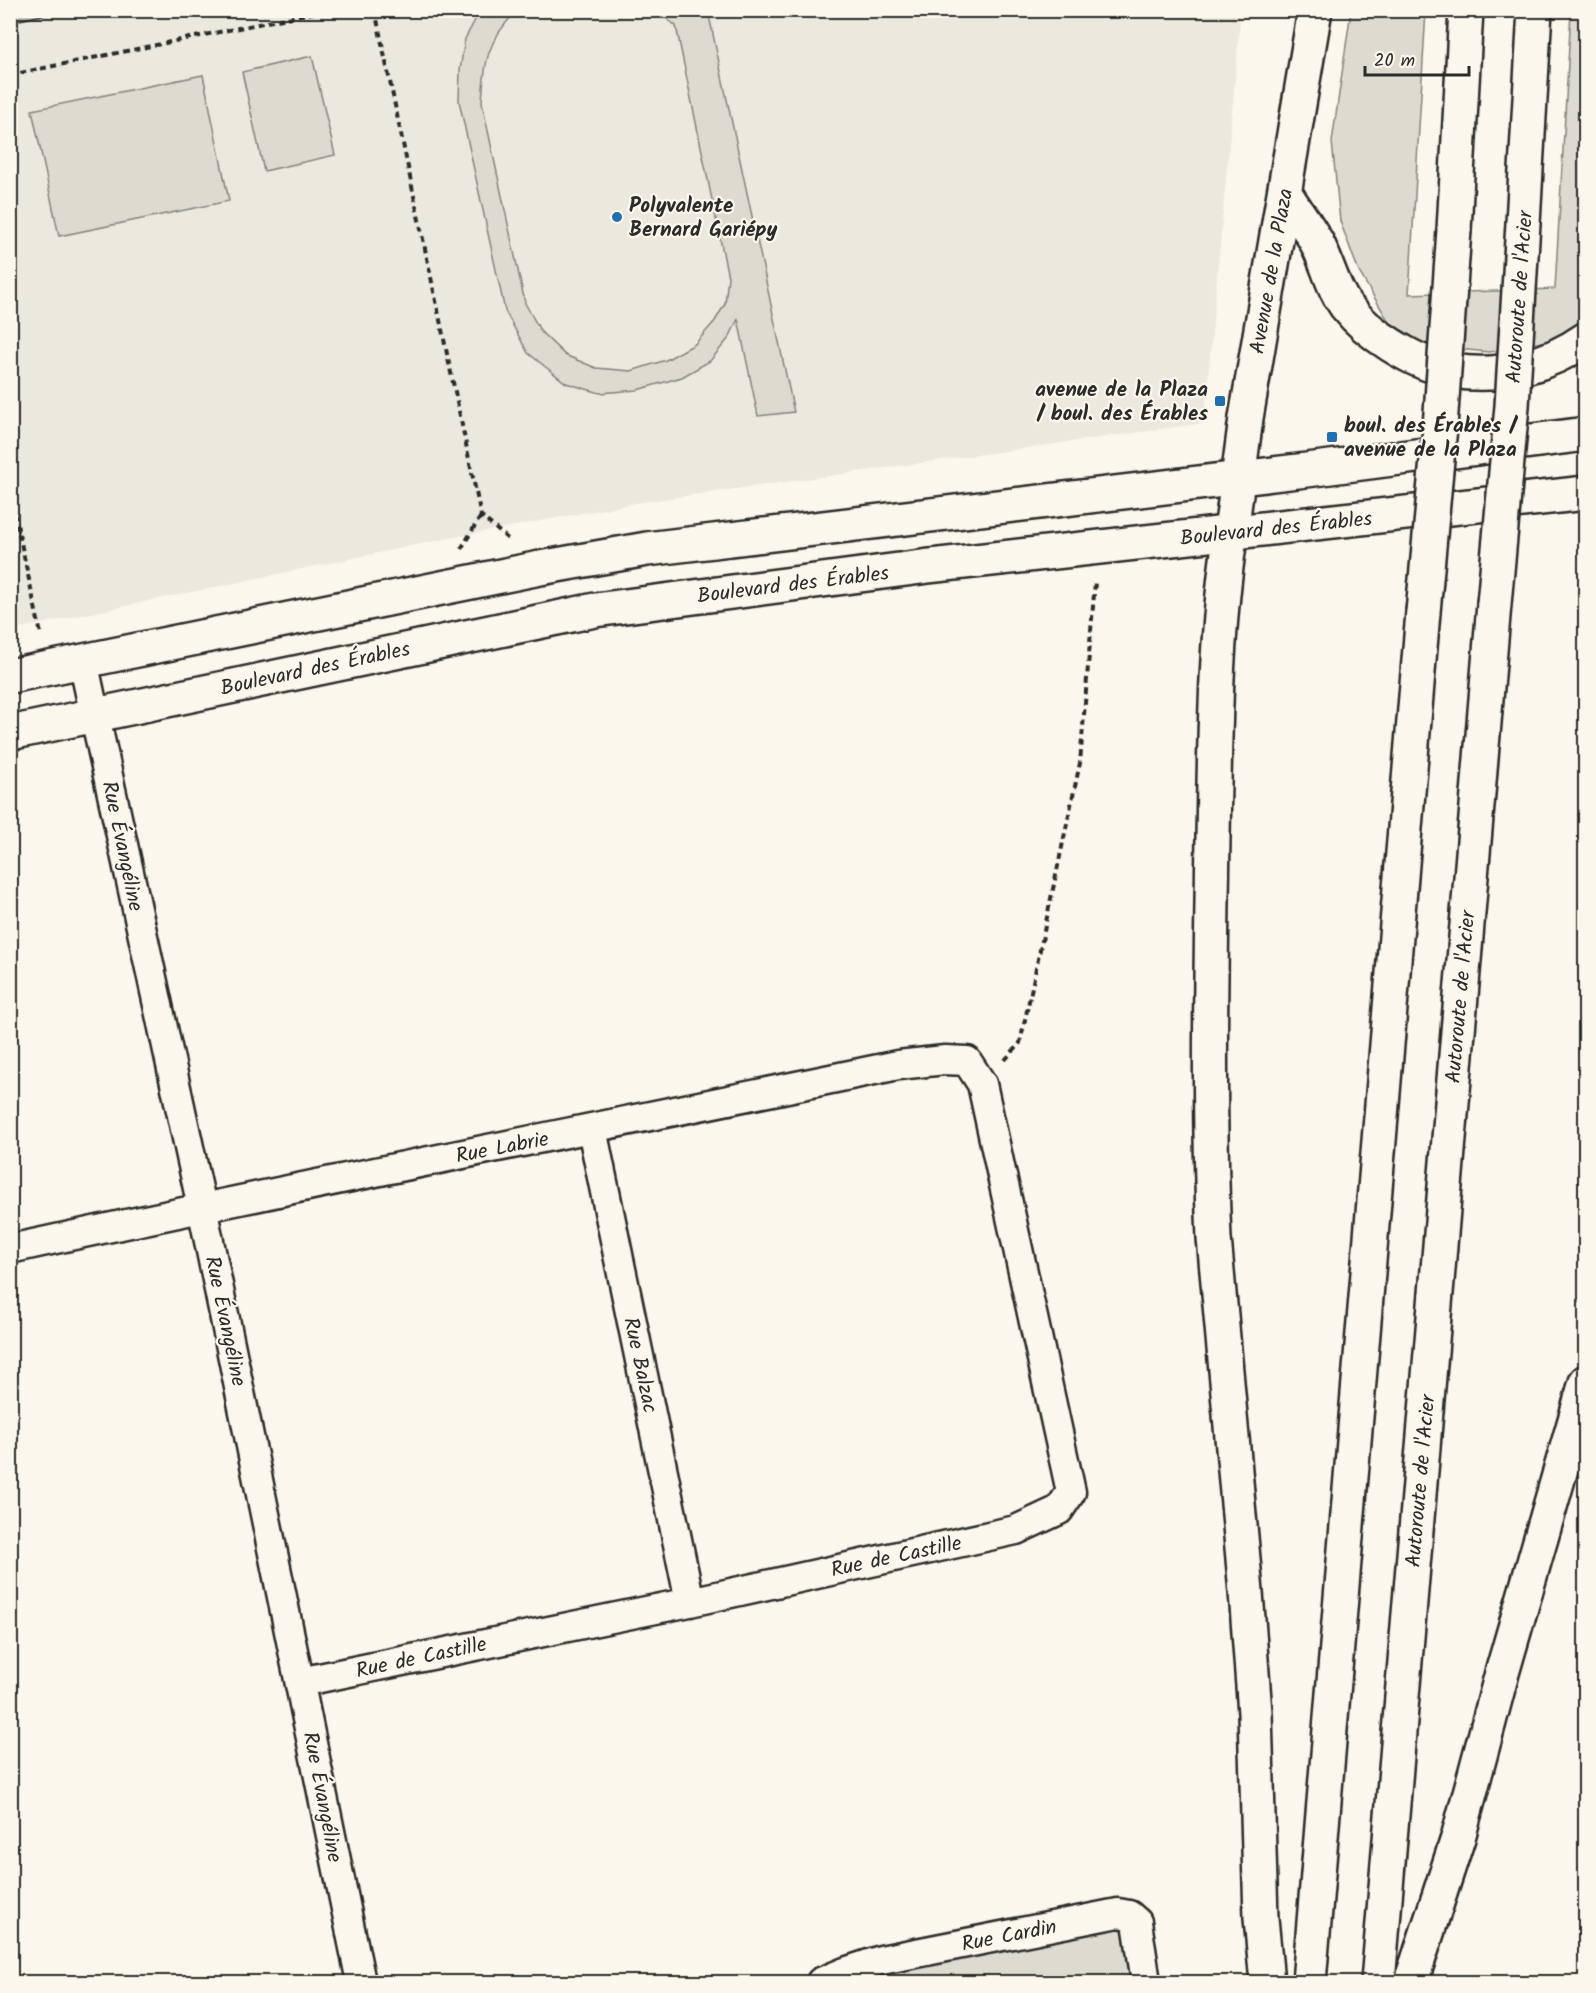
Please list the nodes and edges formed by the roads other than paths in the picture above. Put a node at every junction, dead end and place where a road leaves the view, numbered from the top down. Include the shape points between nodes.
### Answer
1 (1315, 10) edge
2 (1466, 10) edge
3 (1535, 10) edge
4 (1285, 193) junction
5 (1586, 339) edge
6 (1586, 434) edge
7 (1238, 479) junction
8 (1586, 493) edge
9 (1231, 532) junction
10 (83, 661) junction
11 (10, 676) edge
12 (95, 714) junction
13 (10, 733) edge
14 (991, 1075) joint
15 (592, 1129) junction
16 (202, 1207) junction
17 (10, 1249) edge
18 (1586, 1382) edge
19 (690, 1602) junction
20 (300, 1682) junction
21 (361, 1983) edge
22 (821, 1983) edge
23 (1146, 1983) edge
24 (1267, 1983) edge
25 (1309, 1983) edge
26 (1378, 1983) edge
27 (1412, 1983) edge

1 - 4 main road, Avenue de la Plaza
2 - 25 main road, bridge via 1440,427
3 - 26 main road, Autoroute de l'Acier, bridge via 1512,406
4 - 5 main road via 1318,244 1347,306 1380,338 1402,352 1454,371 1507,371 1537,364
4 - 7 main road, Avenue de la Plaza
6 - 7 main road
7 - 9 main road, Avenue de la Plaza
7 - 10 main road via 647,549
8 - 9 main road, Boulevard des Érables
9 - 12 main road, Boulevard des Érables via 929,566 596,610
9 - 24 main road, Avenue de la Plaza via 1217,696 1210,997 1212,1181 1255,1713 1261,1917
10 - 11 main road
10 - 12 street, Rue Évangéline
12 - 13 main road, Boulevard des Érables
12 - 16 street, Rue Évangéline
14 - 15 street, Rue Labrie via 967,1061 898,1065
14 - 19 street, Rue de Castille via 1071,1492 1059,1510 1016,1530
15 - 16 street, Rue Labrie
15 - 19 street, Rue Balzac
16 - 17 street, Rue Labrie
16 - 20 street, Rue Évangéline
18 - 27 main road via 1458,1838
19 - 20 street, Rue de Castille
20 - 21 street, Rue Évangéline
22 - 23 street, Rue Cardin via 881,1960 1118,1913 1137,1922

